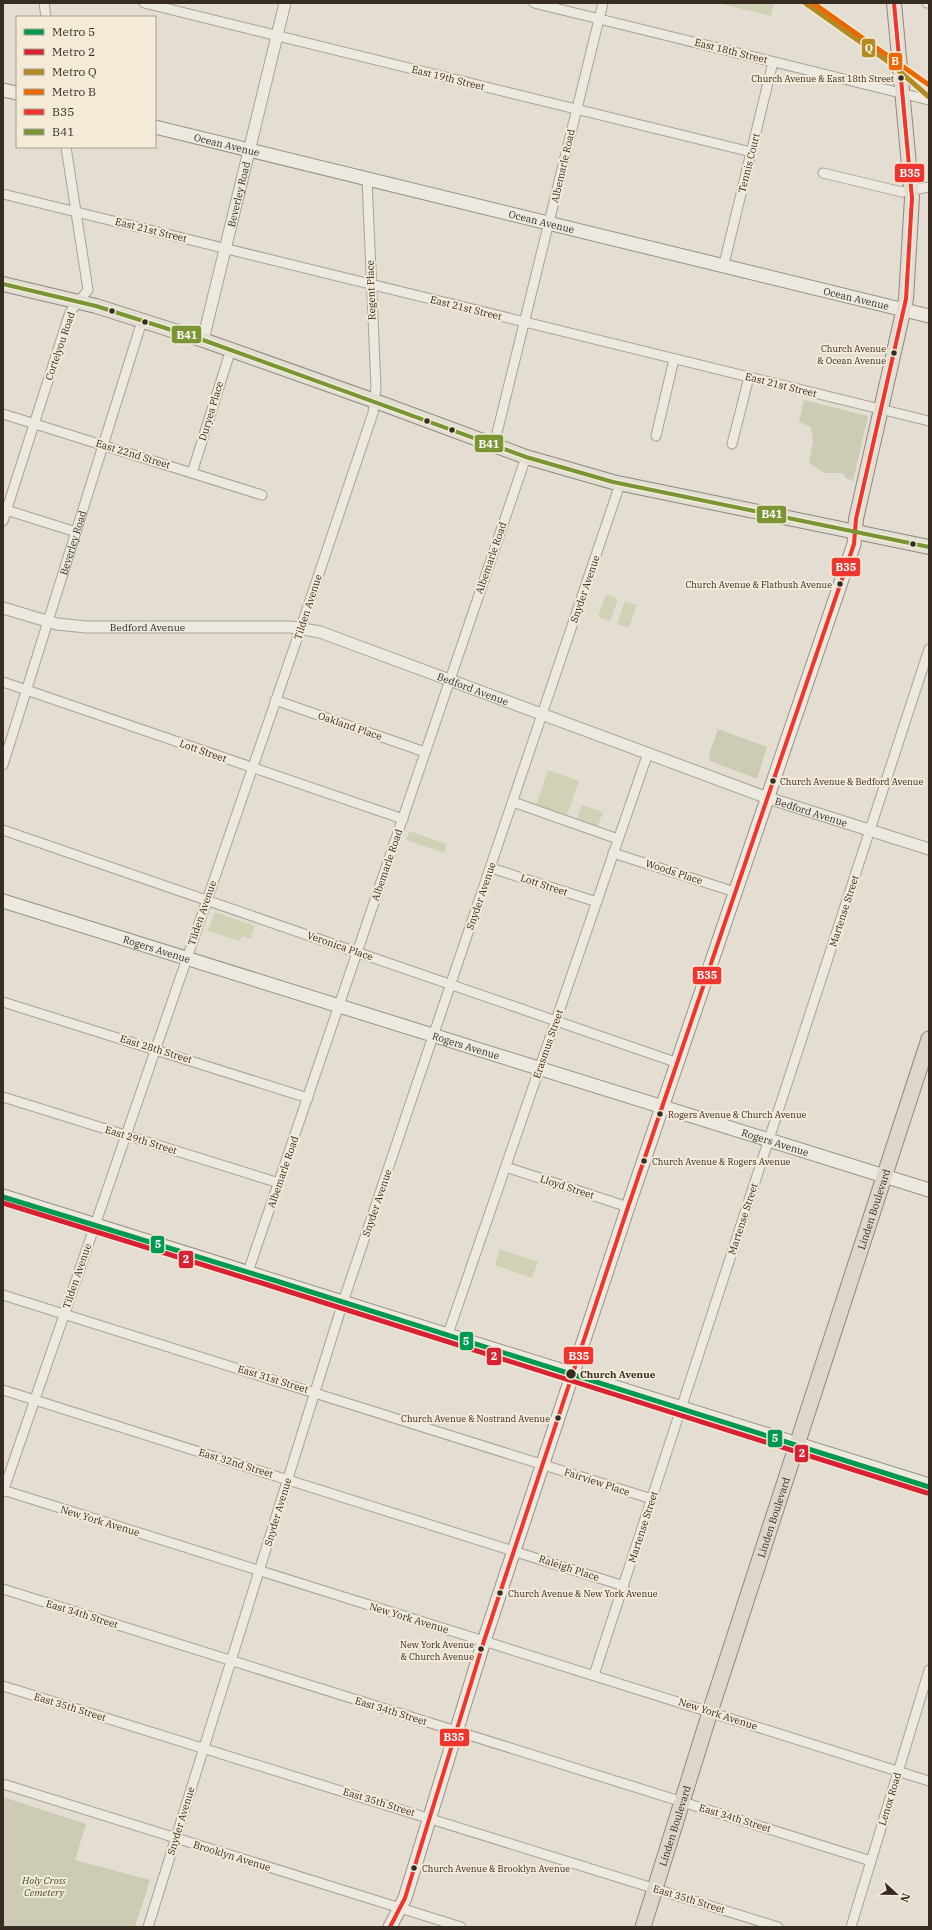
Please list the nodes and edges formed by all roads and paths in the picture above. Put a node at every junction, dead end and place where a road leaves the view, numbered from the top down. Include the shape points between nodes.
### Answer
1 (44, 3) edge
2 (144, 3) edge
3 (285, 3) edge
4 (534, 3) edge
5 (603, 3) edge
6 (894, 3) edge
7 (46, 16) edge
8 (599, 19) junction
9 (277, 36) junction
10 (773, 62) junction
11 (3, 90) edge
12 (16, 93) edge
13 (903, 94) junction
14 (929, 100) edge
15 (576, 110) junction
16 (156, 127) edge
17 (66, 148) edge
18 (249, 150) junction
19 (751, 152) junction
20 (823, 173) dead end
21 (367, 179) junction
22 (929, 187) edge
23 (911, 190) junction
24 (3, 194) edge
25 (75, 212) junction
26 (549, 223) junction
27 (225, 249) junction
28 (724, 264) junction
29 (3, 284) edge
30 (370, 284) junction
31 (78, 302) junction
32 (903, 310) junction
33 (929, 316) edge
34 (142, 321) junction
35 (524, 322) junction
36 (203, 340) junction
37 (230, 349) junction
38 (674, 359) junction
39 (749, 378) junction
40 (375, 401) junction
41 (881, 409) junction
42 (3, 414) edge
43 (929, 421) edge
44 (34, 424) junction
45 (656, 436) dead end
46 (732, 444) dead end
47 (103, 445) junction
48 (494, 445) junction
49 (526, 457) junction
50 (192, 473) junction
51 (620, 484) junction
52 (262, 495) dead end
53 (5, 510) edge
54 (3, 522) edge
55 (76, 532) junction
56 (855, 532) junction
57 (929, 547) edge
58 (3, 608) edge
59 (48, 622) junction
60 (300, 628) junction
61 (929, 650) edge
62 (450, 679) junction
63 (3, 682) edge
64 (26, 690) junction
65 (275, 700) junction
66 (542, 714) junction
67 (426, 752) junction
68 (648, 753) junction
69 (3, 765) edge
70 (252, 768) junction
71 (768, 798) junction
72 (513, 802) junction
73 (403, 819) junction
74 (3, 830) edge
75 (870, 831) junction
76 (618, 839) junction
77 (929, 849) edge
78 (614, 853) junction
79 (490, 868) junction
80 (735, 892) junction
81 (206, 900) junction
82 (3, 901) edge
83 (597, 902) junction
84 (357, 952) junction
85 (186, 958) junction
86 (451, 984) junction
87 (3, 1002) edge
88 (339, 1005) junction
89 (556, 1020) junction
90 (434, 1035) junction
91 (929, 1039) edge
92 (155, 1049) junction
93 (678, 1063) junction
94 (540, 1068) junction
95 (3, 1097) edge
96 (308, 1098) junction
97 (662, 1107) junction
98 (125, 1135) junction
99 (769, 1140) junction
100 (506, 1167) junction
101 (884, 1176) junction
102 (279, 1183) junction
103 (929, 1190) edge
104 (3, 1196) edge
105 (628, 1207) junction
106 (95, 1224) junction
107 (248, 1272) junction
108 (3, 1295) edge
109 (343, 1302) junction
110 (64, 1314) junction
111 (448, 1334) junction
112 (573, 1374) junction
113 (3, 1390) edge
114 (315, 1392) junction
115 (34, 1400) junction
116 (682, 1408) junction
117 (797, 1444) junction
118 (543, 1464) junction
119 (288, 1479) junction
120 (929, 1485) edge
121 (3, 1491) edge
122 (652, 1500) junction
123 (514, 1551) junction
124 (259, 1571) junction
125 (624, 1586) junction
126 (3, 1589) edge
127 (484, 1641) junction
128 (231, 1661) junction
129 (929, 1670) edge
130 (594, 1675) junction
131 (3, 1686) edge
132 (710, 1712) junction
133 (456, 1731) junction
134 (204, 1748) junction
135 (898, 1771) junction
136 (929, 1781) edge
137 (3, 1784) edge
138 (682, 1802) junction
139 (430, 1818) junction
140 (176, 1838) junction
141 (871, 1861) junction
142 (655, 1888) junction
143 (400, 1908) junction
144 (148, 1927) edge
145 (390, 1927) edge
146 (461, 1927) edge
147 (643, 1927) edge
148 (778, 1927) edge
149 (851, 1927) edge

1 - 7 street
2 - 9 street, East 19th Street
3 - 9 street, Beverley Road
4 - 8 street, East 18th Street
5 - 8 street, Albemarle Road
6 - 13 main road
8 - 10 street, East 18th Street
8 - 15 street, Albemarle Road
9 - 15 street, East 19th Street
9 - 18 street, Beverley Road
10 - 13 street, East 18th Street
10 - 19 street, Tennis Court
11 - 12 main road
13 - 14 street, East 18th Street
13 - 23 main road
15 - 19 street, East 19th Street
15 - 26 street, Albemarle Road
16 - 18 main road, Ocean Avenue
17 - 25 street, Cortelyou Road
18 - 21 main road, Ocean Avenue
18 - 27 street, Beverley Road
19 - 28 street, Tennis Court
20 - 23 street via 902,192
21 - 26 main road, Ocean Avenue
21 - 30 street, Regent Place
22 - 23 street
23 - 32 main road via 906,298
24 - 25 street, East 21st Street
25 - 27 street, East 21st Street
25 - 31 street, Cortelyou Road via 88,290
26 - 28 main road, Ocean Avenue
26 - 35 street, Albemarle Road
27 - 30 street, East 21st Street
27 - 36 street, Beverley Road
28 - 32 main road, Ocean Avenue
29 - 31 main road
30 - 35 street, East 21st Street
30 - 40 street, Regent Place
31 - 34 main road
31 - 44 street, Cortelyou Road via 70,312
32 - 33 main road, Ocean Avenue
32 - 41 main road
34 - 36 main road
34 - 47 street, Beverley Road
35 - 38 street, East 21st Street
35 - 48 street, Albemarle Road
36 - 37 main road
37 - 40 main road
37 - 50 street, Duryea Place
38 - 39 street, East 21st Street
38 - 45 street
39 - 41 street, East 21st Street
39 - 46 street
40 - 48 main road
40 - 60 street, Tilden Avenue
41 - 43 street, East 21st Street
41 - 56 main road
42 - 44 street, East 22nd Street
44 - 47 street, East 22nd Street
44 - 53 street, Cortelyou Road
47 - 50 street, East 22nd Street
47 - 55 street, Beverley Road
48 - 49 main road
49 - 51 main road
49 - 62 street, Albemarle Road
50 - 52 street, East 22nd Street
51 - 56 main road
51 - 66 street, Snyder Avenue
53 - 54 street, Cortelyou Road
53 - 55 street
55 - 59 street, Beverley Road
56 - 57 main road
56 - 71 main road via 854,544
58 - 59 street, Bedford Avenue
59 - 60 street, Bedford Avenue via 86,627
59 - 64 street, Beverley Road
60 - 62 street, Bedford Avenue via 340,638
60 - 65 street, Tilden Avenue
61 - 75 street, Martense Street
62 - 66 street, Bedford Avenue
62 - 67 street, Albemarle Road
63 - 64 street, Lott Street
64 - 69 street, Beverley Road
64 - 70 street, Lott Street
65 - 67 street, Oakland Place
65 - 70 street, Tilden Avenue
66 - 68 street, Bedford Avenue
66 - 72 street, Snyder Avenue
67 - 73 street, Albemarle Road
68 - 71 street, Bedford Avenue
68 - 76 street, Erasmus Street
70 - 73 street, Lott Street
70 - 81 street, Tilden Avenue
71 - 75 street, Bedford Avenue
71 - 80 main road
72 - 76 street
72 - 79 street, Snyder Avenue
73 - 84 street, Albemarle Road
74 - 81 street, Veronica Place
75 - 77 street, Bedford Avenue
75 - 99 street, Martense Street
76 - 78 street, Erasmus Street
78 - 80 street, Woods Place
78 - 83 street, Erasmus Street
79 - 83 street, Lott Street
79 - 86 street, Snyder Avenue
80 - 93 main road
81 - 84 street, Veronica Place
81 - 85 street, Tilden Avenue
82 - 85 main road, Rogers Avenue
83 - 89 street, Erasmus Street
84 - 86 street, Veronica Place
84 - 88 street, Albemarle Road
85 - 88 main road, Rogers Avenue
85 - 92 street, Tilden Avenue
86 - 89 street, Veronica Place
86 - 90 street, Snyder Avenue
87 - 92 street, East 28th Street
88 - 90 main road, Rogers Avenue
88 - 96 street, Albemarle Road
89 - 93 street, Veronica Place
89 - 94 street, Erasmus Street
90 - 94 main road, Rogers Avenue
90 - 109 street, Snyder Avenue
91 - 101 highway, Linden Boulevard
92 - 96 street, East 28th Street
92 - 98 street, Tilden Avenue
93 - 97 main road
94 - 97 main road, Rogers Avenue
94 - 100 street, Erasmus Street
95 - 98 street, East 29th Street
96 - 102 street, Albemarle Road
97 - 99 main road, Rogers Avenue
97 - 105 main road
98 - 102 street, East 29th Street
98 - 106 street, Tilden Avenue
99 - 101 main road, Rogers Avenue
99 - 116 street, Martense Street
100 - 105 street, Lloyd Street
100 - 111 street, Erasmus Street
101 - 103 main road, Rogers Avenue
101 - 117 highway, Linden Boulevard
102 - 107 street, Albemarle Road
104 - 106 main road
105 - 112 main road
106 - 107 main road
106 - 110 street, Tilden Avenue
107 - 109 main road
108 - 110 street, East 31st Street
109 - 111 main road
109 - 114 street, Snyder Avenue
110 - 114 street, East 31st Street
110 - 115 street, Tilden Avenue
111 - 112 main road
112 - 116 main road
112 - 118 main road
113 - 115 street, East 32nd Street
114 - 118 street, East 31st Street
114 - 119 street, Snyder Avenue
115 - 119 street, East 32nd Street
115 - 121 street, Tilden Avenue
116 - 117 main road
116 - 122 street, Martense Street
117 - 120 main road
117 - 132 highway, Linden Boulevard
118 - 122 street, Fairview Place
118 - 123 main road
119 - 123 street, East 32nd Street
119 - 124 street, Snyder Avenue
121 - 124 street, New York Avenue
122 - 125 street, Martense Street
123 - 125 street, Raleigh Place
123 - 127 main road
124 - 127 street, New York Avenue
124 - 128 street, Snyder Avenue
125 - 130 street, Martense Street
126 - 128 street, East 34th Street
127 - 130 street, New York Avenue
127 - 133 main road
128 - 133 street, East 34th Street
128 - 134 street, Snyder Avenue
129 - 135 street, Lenox Road
130 - 132 street, New York Avenue
131 - 134 street, East 35th Street
132 - 135 street, New York Avenue
132 - 138 highway, Linden Boulevard
133 - 138 street, East 34th Street
133 - 139 main road
134 - 139 street, East 35th Street
134 - 140 street, Snyder Avenue
135 - 136 street, New York Avenue
135 - 141 street, Lenox Road
137 - 140 street, Brooklyn Avenue
138 - 141 street, East 34th Street
138 - 142 highway, Linden Boulevard
139 - 142 street, East 35th Street
139 - 143 main road
140 - 143 street, Brooklyn Avenue
140 - 144 street, Snyder Avenue
141 - 149 street, Lenox Road
142 - 147 highway, Linden Boulevard
142 - 148 street, East 35th Street
143 - 145 main road
143 - 146 street, Brooklyn Avenue

